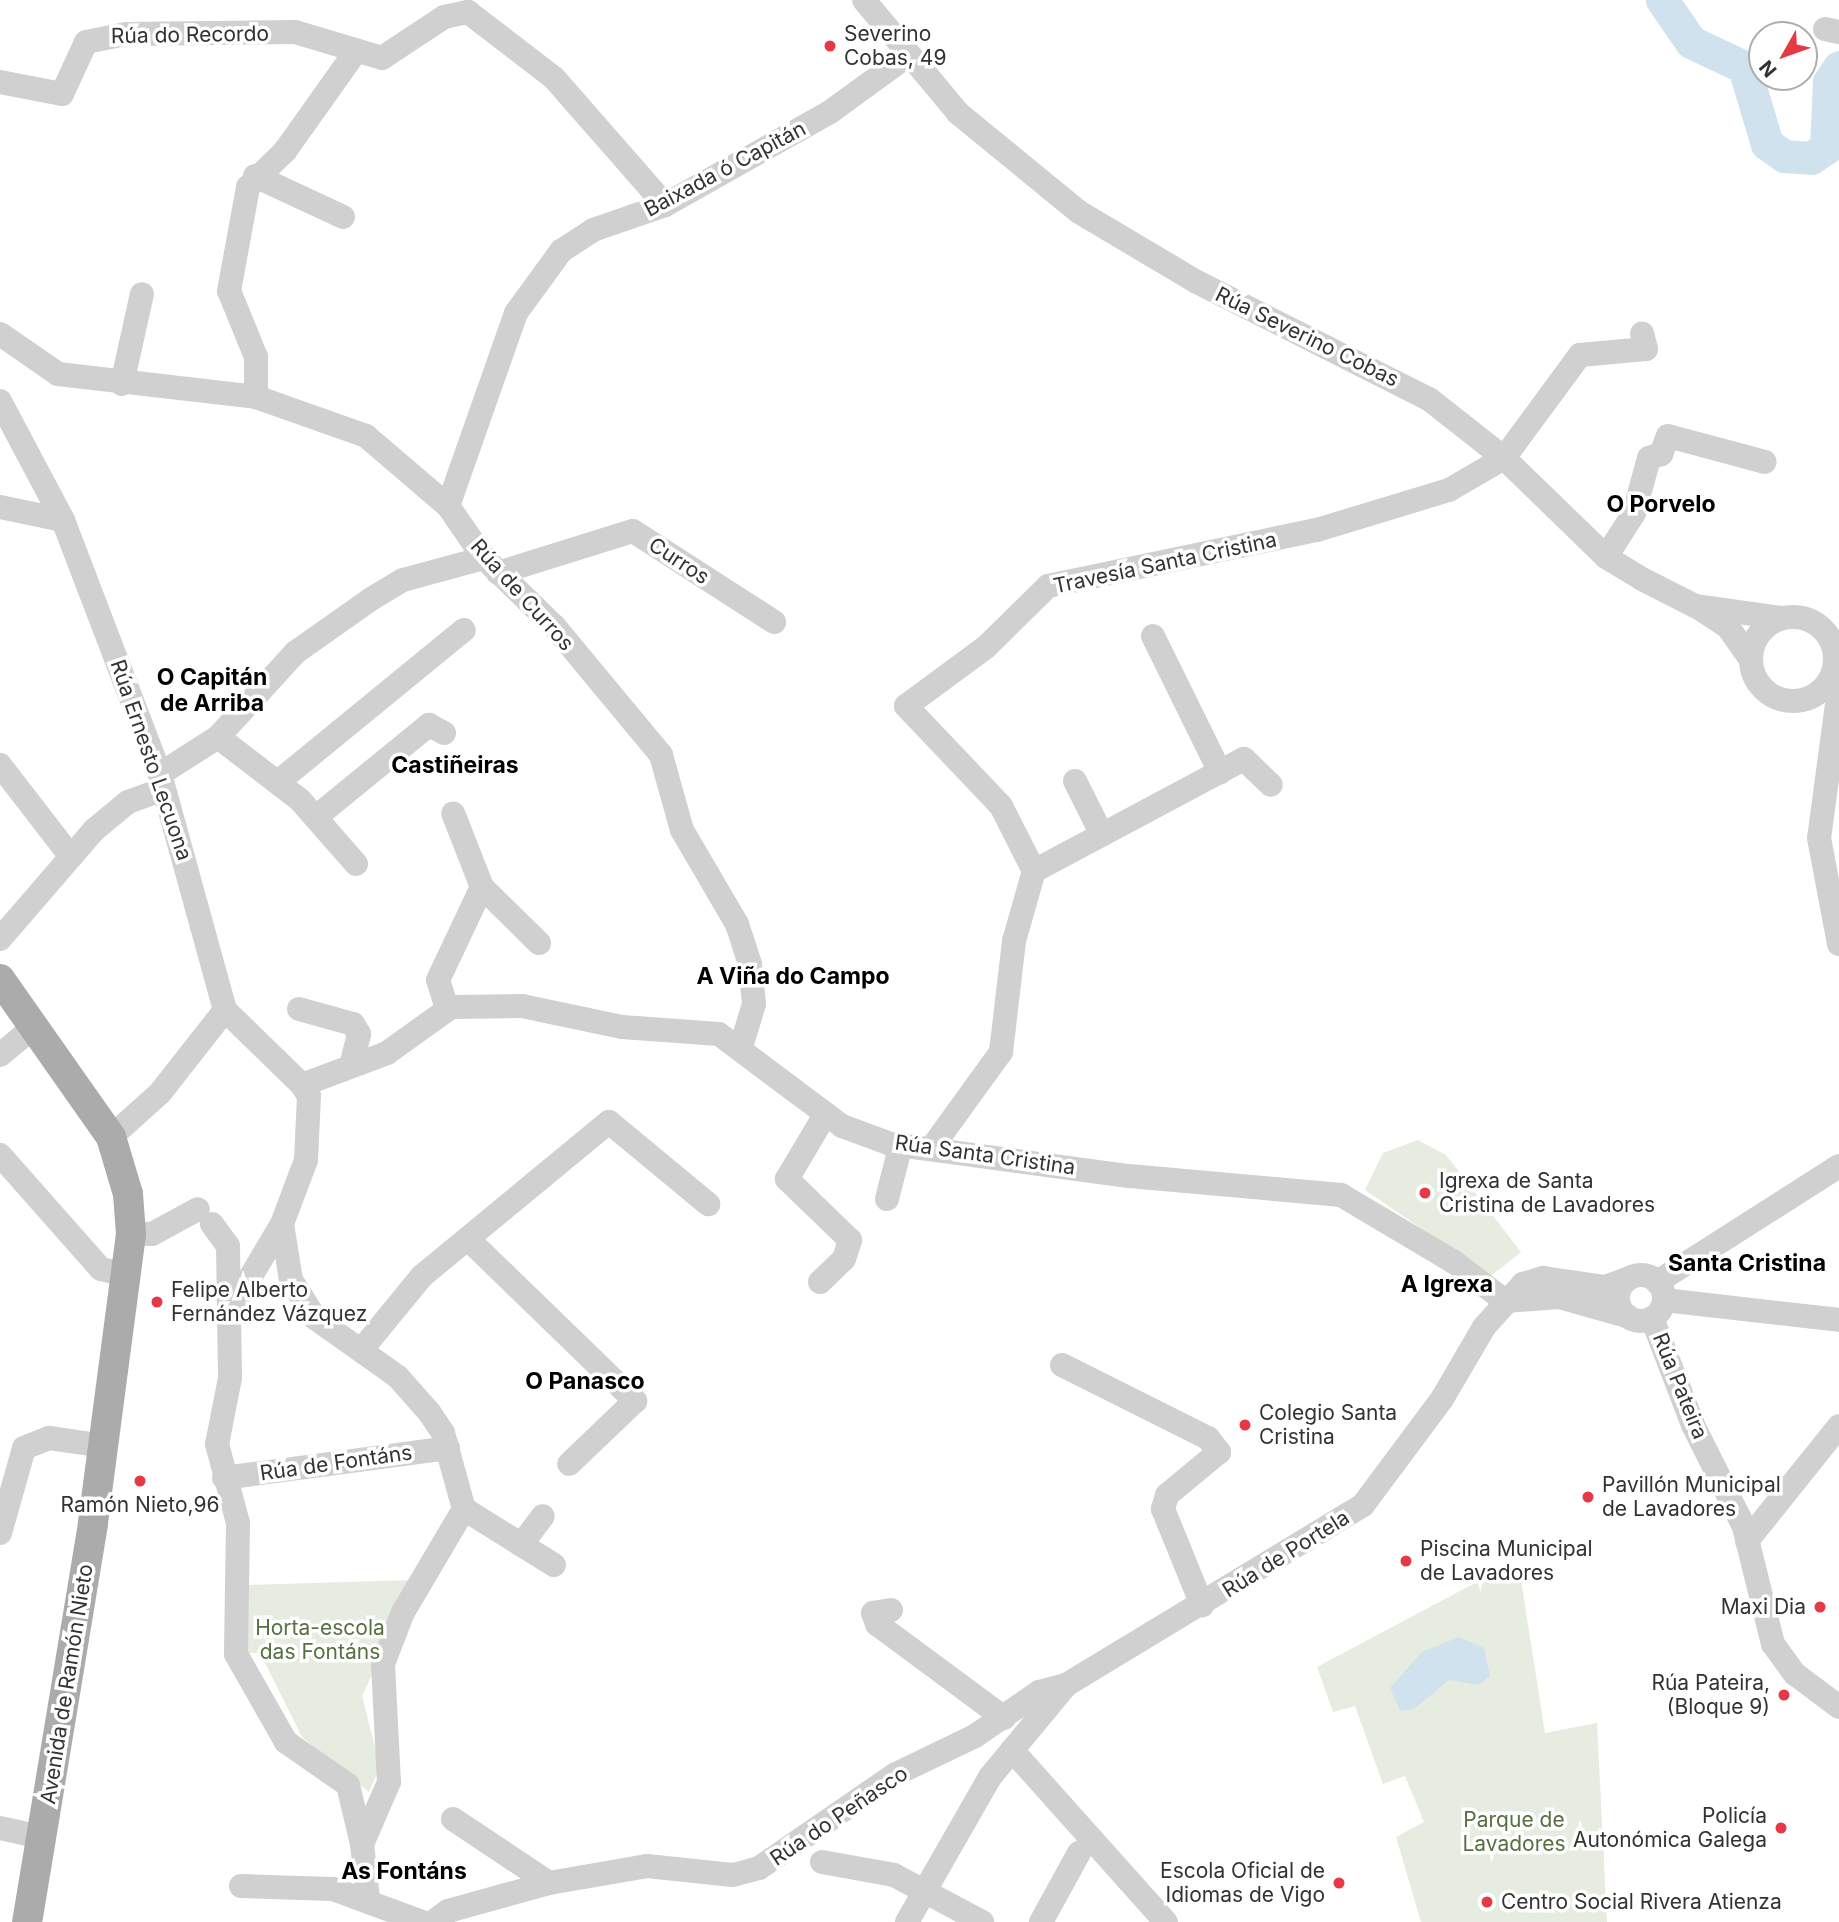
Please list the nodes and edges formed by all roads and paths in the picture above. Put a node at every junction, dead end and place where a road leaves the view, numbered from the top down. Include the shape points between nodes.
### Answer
1 (864, 0) edge
2 (354, 54) junction
3 (907, 56) junction
4 (0, 82) edge
5 (255, 176) junction
6 (665, 205) junction
7 (343, 217) dead end
8 (142, 294) dead end
9 (1642, 333) dead end
10 (1, 337) edge
11 (122, 384) junction
12 (256, 397) junction
13 (0, 401) edge
14 (1504, 458) junction
15 (1765, 462) dead end
16 (448, 506) junction
17 (0, 507) edge
18 (63, 520) junction
19 (1606, 557) junction
20 (491, 565) junction
21 (1695, 606) junction
22 (1781, 618) junction
23 (774, 622) dead end
24 (464, 630) dead end
25 (1833, 632) edge
26 (1153, 636) dead end
27 (1750, 659) junction
28 (1835, 662) junction
29 (1839, 689) edge
30 (1798, 701) junction
31 (1833, 726) edge
32 (444, 733) dead end
33 (218, 737) junction
34 (0, 765) edge
35 (1220, 772) junction
36 (1075, 780) dead end
37 (161, 782) junction
38 (278, 782) junction
39 (1271, 785) dead end
40 (453, 813) dead end
41 (316, 817) junction
42 (1102, 835) junction
43 (71, 857) junction
44 (356, 864) dead end
45 (1034, 871) junction
46 (1832, 881) edge
47 (482, 887) junction
48 (0, 939) edge
49 (539, 943) dead end
50 (1839, 944) edge
51 (0, 979) edge
52 (299, 1009) dead end
53 (447, 1009) junction
54 (225, 1010) junction
55 (36, 1025) junction
56 (741, 1047) junction
57 (0, 1055) edge
58 (351, 1065) junction
59 (302, 1085) junction
60 (825, 1115) junction
61 (111, 1137) junction
62 (901, 1144) junction
63 (933, 1146) junction
64 (0, 1155) edge
65 (1839, 1166) edge
66 (887, 1199) dead end
67 (708, 1204) dead end
68 (282, 1224) junction
69 (131, 1234) junction
70 (468, 1239) junction
71 (128, 1275) junction
72 (1630, 1278) junction
73 (820, 1282) dead end
74 (1658, 1300) junction
75 (1505, 1301) junction
76 (229, 1313) junction
77 (1627, 1316) junction
78 (1839, 1320) edge
79 (363, 1348) junction
80 (1062, 1364) dead end
81 (1839, 1426) edge
82 (105, 1446) junction
83 (448, 1448) junction
84 (569, 1464) dead end
85 (225, 1478) junction
86 (464, 1509) junction
87 (543, 1516) dead end
88 (0, 1533) edge
89 (1747, 1541) junction
90 (521, 1545) junction
91 (554, 1565) dead end
92 (1202, 1605) junction
93 (891, 1610) dead end
94 (1066, 1685) junction
95 (1839, 1707) edge
96 (1004, 1718) junction
97 (1012, 1750) junction
98 (453, 1819) dead end
99 (0, 1828) edge
100 (41, 1838) junction
101 (362, 1844) junction
102 (1079, 1853) dead end
103 (822, 1862) dead end
104 (549, 1883) junction
105 (241, 1886) dead end
106 (925, 1890) junction
107 (368, 1898) junction
108 (27, 1922) edge
109 (422, 1922) edge
110 (433, 1922) edge
111 (907, 1922) edge
112 (982, 1922) edge
113 (1041, 1922) edge
114 (1166, 1922) edge

1 - 3 street, Rúa Severino Cobas
2 - 4 street, Rúa do Recordo via 295,33 102,37 78,51 67,90 56,93
2 - 5 street via 285,151
2 - 6 street, Rúa do Recordo via 394,54 444,17 468,12 554,78
3 - 6 street, Baixada ó Capitán via 842,105
3 - 14 street, Rúa Severino Cobas via 968,122 1079,212 1197,282 1387,374
5 - 7 street
5 - 12 street via 229,291 256,357
6 - 16 street, Baixada ó Capitán via 581,236 534,284 513,320
8 - 11 street
9 - 14 street via 1646,349 1580,355
10 - 11 street, Rúa de Curros via 58,374
11 - 12 street, Rúa de Curros
12 - 16 street, Rúa de Curros via 366,436
13 - 18 street, Rúa Ernesto Lecuona
14 - 19 street, Rúa Severino Cobas
14 - 45 street, Travesía Santa Cristina via 1449,491 1317,530 1048,586 986,648 906,706 1001,806
15 - 19 street via 1668,436 1661,454 1649,458 1634,513
16 - 20 street, Rúa de Curros
17 - 18 street
18 - 37 street, Rúa Ernesto Lecuona
19 - 21 street, Rúa Severino Cobas
20 - 23 street, Curros via 633,531
20 - 33 street via 403,580 371,599 296,652
20 - 56 street, Rúa de Curros via 554,626 661,755 682,830 737,924 750,964 754,1004
21 - 22 street, Rúa Severino Cobas
21 - 27 street via 1728,627
22 - 25 street via 1807,619
22 - 27 street via 1759,633
24 - 38 street
25 - 28 street
26 - 35 street
27 - 30 street via 1765,690
28 - 29 street
28 - 30 street via 1824,688
29 - 31 street
30 - 31 street
31 - 46 street via 1819,838
32 - 41 street via 429,725
33 - 37 street
33 - 38 street
34 - 43 street
35 - 39 street via 1244,759
35 - 42 street
36 - 42 street
37 - 43 street via 128,802
37 - 54 street, Rúa Ernesto Lecuona
38 - 41 street
40 - 47 street
41 - 44 street
42 - 45 street
43 - 48 street
45 - 63 street via 1014,941 1001,1052
46 - 50 street
47 - 49 street
47 - 53 street via 438,981
51 - 55 main road, Avenida de Ramón Nieto
52 - 58 street via 353,1024 359,1034
53 - 56 street, Rúa Santa Cristina via 522,1006 622,1027 719,1034
53 - 58 street via 387,1053
54 - 59 street
54 - 61 street via 160,1093
55 - 57 street
55 - 61 main road, Avenida de Ramón Nieto
56 - 60 street, Rúa Santa Cristina
58 - 59 street
59 - 68 street via 309,1096 306,1160
60 - 62 street, Rúa Santa Cristina
60 - 73 street via 787,1179 850,1240 844,1259
61 - 69 main road, Avenida de Ramón Nieto via 128,1194
62 - 63 street, Rúa Santa Cristina
62 - 66 street
63 - 75 street, Rúa Santa Cristina via 1129,1176 1341,1195 1444,1255
64 - 71 street via 101,1269
65 - 74 street
67 - 70 street via 609,1122
68 - 76 street
68 - 79 street, Rúa de Fontáns via 299,1300
69 - 71 main road, Avenida de Ramón Nieto
69 - 76 street via 152,1234 205,1217 228,1246
70 - 79 street via 422,1276
70 - 84 street via 635,1401
71 - 82 main road, Avenida de Ramón Nieto
72 - 74 street
72 - 75 street, Rúa de Portela via 1605,1287 1543,1278 1522,1283
72 - 77 street via 1618,1296
74 - 77 street
74 - 78 street
74 - 89 street, Rúa Pateira
75 - 77 street via 1559,1297
75 - 92 street, Rúa de Portela via 1363,1505
76 - 85 street via 230,1378 217,1444
79 - 83 street, Rúa de Fontáns via 429,1412
80 - 92 street via 1208,1438 1219,1451 1167,1495 1163,1509
81 - 89 street
82 - 88 street via 49,1438 24,1448
82 - 100 main road, Avenida de Ramón Nieto
83 - 85 street, Rúa de Fontáns
83 - 86 street, Rúa de Fontáns
85 - 101 street via 238,1523 236,1654 286,1742 348,1785
86 - 90 street
86 - 101 street via 403,1612 383,1664 388,1782
87 - 90 street
89 - 95 street, Rúa Pateira via 1773,1644 1795,1674
90 - 91 street
92 - 94 street, Rúa de Portela
93 - 96 street via 873,1613 877,1624
94 - 96 street, Rúa do Peñasco via 1039,1692
94 - 97 street, Rúa de Portela
96 - 104 street, Rúa do Peñasco via 896,1774 760,1868 733,1875 647,1867
97 - 106 street, Rúa de Portela via 971,1806
97 - 114 street
98 - 104 street
99 - 100 street
100 - 108 main road, Avenida de Ramón Nieto
101 - 107 street
102 - 113 street
103 - 106 street via 894,1875
104 - 110 street, Rúa do Peñasco via 448,1911
105 - 107 street via 333,1889
106 - 111 street, Rúa de Portela
106 - 112 street
107 - 109 street

